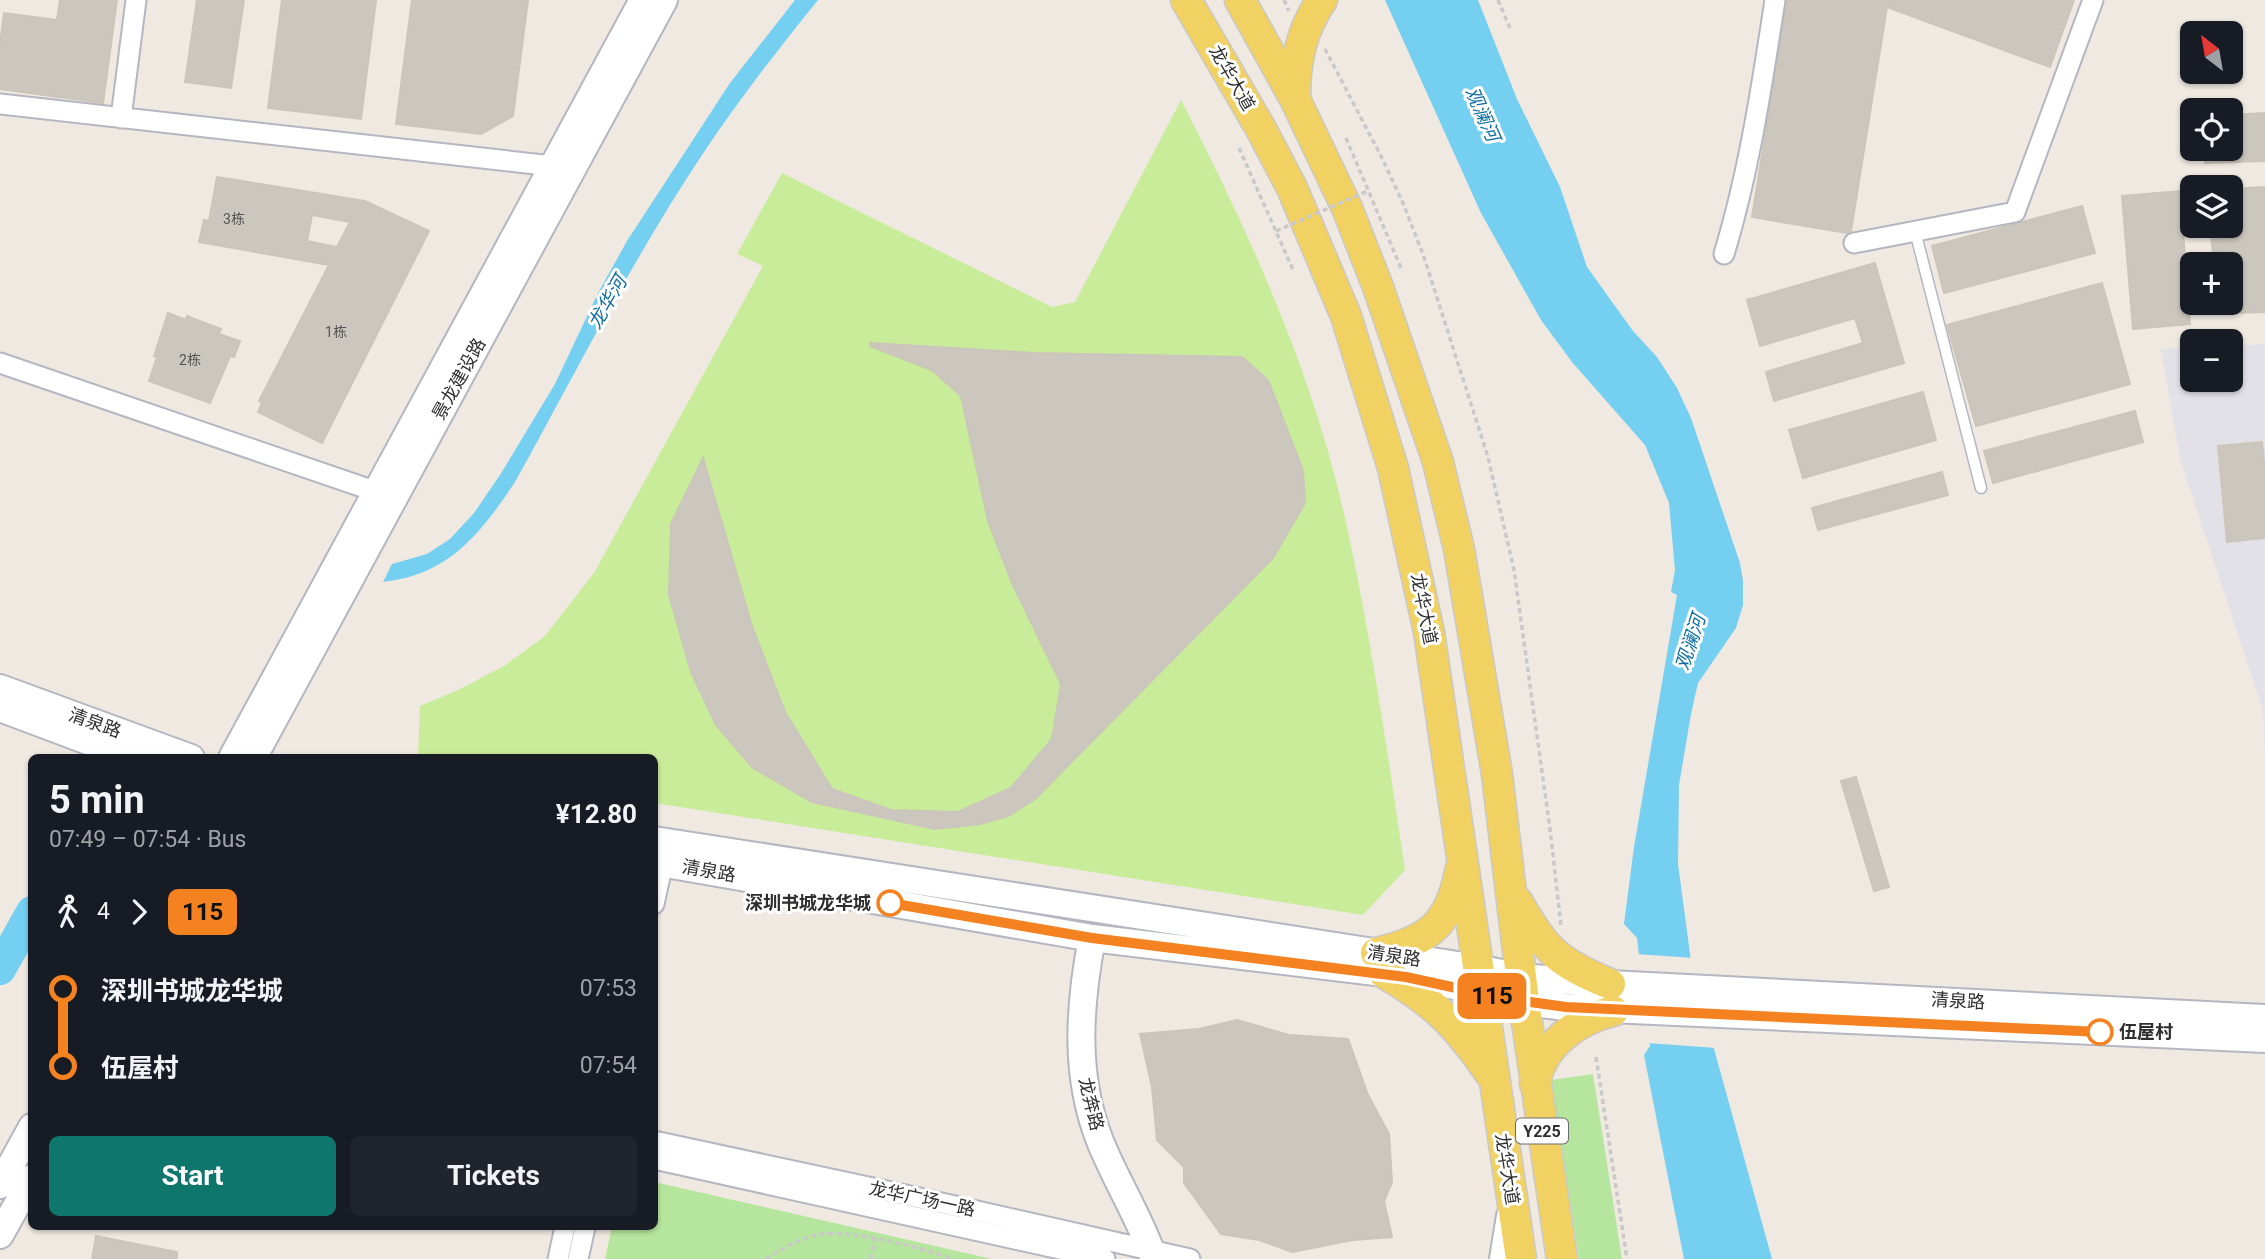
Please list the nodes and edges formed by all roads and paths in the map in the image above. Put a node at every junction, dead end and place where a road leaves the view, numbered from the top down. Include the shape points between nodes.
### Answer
1 (136, 0) edge
2 (643, 0) edge
3 (664, 0) edge
4 (1186, 0) edge
5 (1240, 0) edge
6 (1322, 0) edge
7 (1498, 0) edge
8 (1775, 0) edge
9 (2093, 0) edge
10 (1510, 28) dead end
11 (1321, 41) dead end
12 (1294, 99) junction
13 (0, 104) edge
14 (121, 118) junction
15 (1346, 138) dead end
16 (1238, 148) dead end
17 (553, 166) junction
18 (1368, 191) junction
19 (1276, 231) junction
20 (1915, 231) junction
21 (1854, 243) dead end
22 (1724, 254) dead end
23 (1401, 268) dead end
24 (1294, 272) dead end
25 (0, 363) edge
26 (1981, 488) dead end
27 (385, 495) junction
28 (0, 688) edge
29 (0, 708) edge
30 (122, 754) edge
31 (180, 754) edge
32 (234, 754) edge
33 (255, 754) edge
34 (658, 855) edge
35 (658, 855) edge
36 (1462, 860) junction
37 (1510, 890) junction
38 (1561, 931) dead end
39 (1092, 938) junction
40 (1380, 963) junction
41 (1479, 981) junction
42 (1523, 989) junction
43 (1611, 997) junction
44 (2265, 1018) edge
45 (2265, 1039) edge
46 (1596, 1058) dead end
47 (1493, 1077) junction
48 (1535, 1084) junction
49 (28, 1134) edge
50 (658, 1142) edge
51 (658, 1160) edge
52 (0, 1185) edge
53 (28, 1185) edge
54 (564, 1230) edge
55 (584, 1230) edge
56 (0, 1235) edge
57 (875, 1239) junction
58 (931, 1253) junction
59 (1153, 1255) edge
60 (558, 1259) edge
61 (578, 1259) edge
62 (766, 1259) edge
63 (871, 1259) edge
64 (929, 1259) edge
65 (954, 1259) edge
66 (1105, 1259) edge
67 (1190, 1259) edge
68 (1507, 1259) edge
69 (1562, 1259) edge
70 (1627, 1259) edge

1 - 14 street
2 - 17 main road, 景龙建设路
3 - 27 main road, 景龙建设路
4 - 36 main road, 龙华大道 via 1292,188 1346,316 1373,396 1429,632
5 - 12 main road
6 - 12 main road via 1301,41
7 - 10 path
8 - 22 street via 1736,215
9 - 20 street via 2015,212
11 - 38 path via 1403,203 1488,457 1514,570
12 - 37 main road via 1347,208 1438,462 1473,624
13 - 14 street
14 - 17 street
15 - 18 path
16 - 19 path
17 - 27 main road, 景龙建设路
18 - 19 path, bridge
18 - 23 path
19 - 24 path
20 - 21 street
20 - 26 lane
25 - 27 street
27 - 32 main road, 景龙建设路
27 - 33 main road, 景龙建设路
28 - 31 main road, 清泉路
29 - 30 main road, 清泉路
34 - 39 main road, 清泉路
35 - 40 main road, 清泉路
36 - 40 main road via 1449,908 1435,929
36 - 41 main road, 龙华大道
37 - 42 main road
37 - 43 main road via 1551,952
39 - 40 main road, 清泉路
39 - 59 main road, 龙奔路 via 1081,1038 1087,1102 1100,1141
40 - 41 main road, 清泉路
40 - 47 main road via 1452,1023
41 - 42 main road, 清泉路
41 - 47 main road, 龙华大道 / Y225
42 - 43 main road, 清泉路
42 - 48 main road, Y225
43 - 44 main road, 清泉路 via 1740,989
43 - 45 main road, 清泉路 via 1743,1016
43 - 48 main road via 1592,1018 1560,1038 1537,1068
46 - 70 path
47 - 68 main road, 龙华大道 / Y225 via 1512,1201
48 - 69 main road, Y225
49 - 52 main road
50 - 59 street, 龙华广场一路
51 - 66 street, 龙华广场一路
53 - 56 main road
54 - 60 street
55 - 61 street
57 - 58 path
57 - 62 path via 819,1234
57 - 63 path
58 - 64 path
58 - 65 path
59 - 67 street, 龙华广场一路

